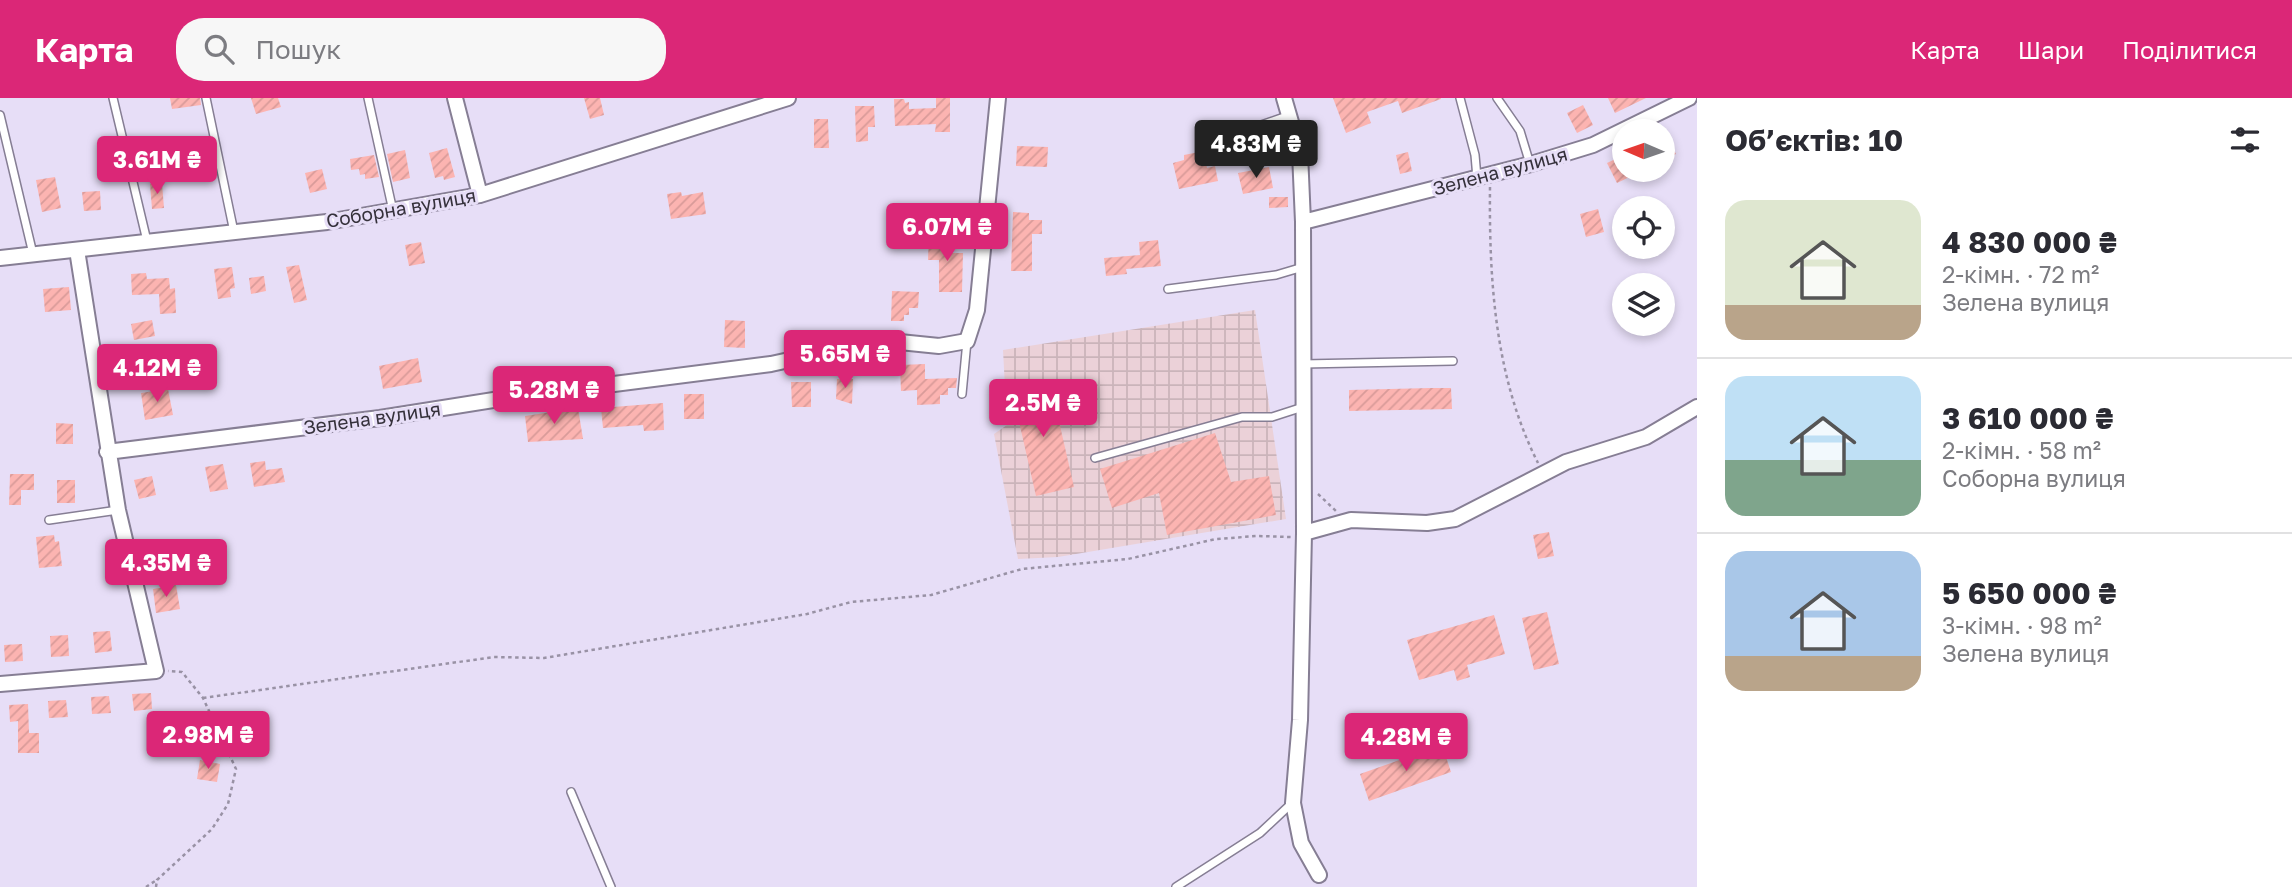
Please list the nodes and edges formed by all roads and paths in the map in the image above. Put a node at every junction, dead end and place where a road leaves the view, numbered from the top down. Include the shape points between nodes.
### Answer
1 (113, 98) edge
2 (206, 98) edge
3 (368, 98) edge
4 (455, 98) edge
5 (789, 98) edge
6 (998, 98) edge
7 (1284, 98) edge
8 (1460, 98) edge
9 (1497, 98) edge
10 (1689, 98) edge
11 (1292, 114) junction
12 (0, 115) edge
13 (1221, 139) dead end
14 (1531, 164) junction
15 (1484, 177) junction
16 (480, 195) junction
17 (393, 211) junction
18 (1303, 222) junction
19 (234, 232) junction
20 (147, 242) junction
21 (77, 250) junction
22 (33, 254) junction
23 (0, 258) edge
24 (1303, 267) junction
25 (1168, 289) dead end
26 (967, 341) junction
27 (1453, 361) dead end
28 (1302, 364) junction
29 (962, 394) dead end
30 (1303, 407) junction
31 (1697, 407) edge
32 (107, 452) junction
33 (1095, 458) dead end
34 (1304, 471) junction
35 (1543, 472) junction
36 (118, 510) junction
37 (49, 520) dead end
38 (1351, 520) junction
39 (1304, 533) junction
40 (156, 671) junction
41 (0, 684) edge
42 (203, 698) junction
43 (571, 792) dead end
44 (1293, 803) junction
45 (1319, 875) dead end
46 (157, 880) junction
47 (146, 887) edge
48 (156, 887) edge
49 (611, 887) edge
50 (1176, 887) edge

1 - 20 lane
2 - 19 lane
3 - 17 lane
4 - 16 street
5 - 16 street, Соборна вулиця
6 - 26 street via 977,310
7 - 11 street
8 - 15 lane
9 - 14 lane via 1520,131
10 - 14 street, Зелена вулиця via 1609,138
11 - 13 lane
11 - 18 street via 1300,153
12 - 22 lane
14 - 15 street, Зелена вулиця
15 - 18 street, Зелена вулиця
15 - 35 path via 1496,327 1516,414
16 - 17 street, Соборна вулиця
17 - 19 street, Соборна вулиця
18 - 24 street
19 - 20 street, Соборна вулиця
20 - 21 street, Соборна вулиця
21 - 22 street, Соборна вулиця
21 - 32 street
22 - 23 street, Соборна вулиця
24 - 25 lane via 1276,275
24 - 28 street
26 - 29 lane
26 - 32 street, Зелена вулиця via 939,346 880,340 771,364
27 - 28 lane
28 - 30 street
30 - 33 lane via 1272,417 1242,418
30 - 34 street
31 - 35 street via 1630,444
32 - 36 street
34 - 38 path via 1314,489
34 - 39 street
35 - 38 street via 1477,510 1447,520
36 - 37 lane
36 - 40 street
38 - 39 street
39 - 42 path via 1286,539 1216,539 1128,559 1022,569 931,595 851,602 807,614 544,658 494,657
39 - 44 street via 1300,720
40 - 41 street
40 - 42 path via 182,672
42 - 46 path via 236,769 234,787 212,829
43 - 49 lane
44 - 45 street via 1301,843
44 - 50 lane via 1260,833
46 - 47 path
46 - 48 path

